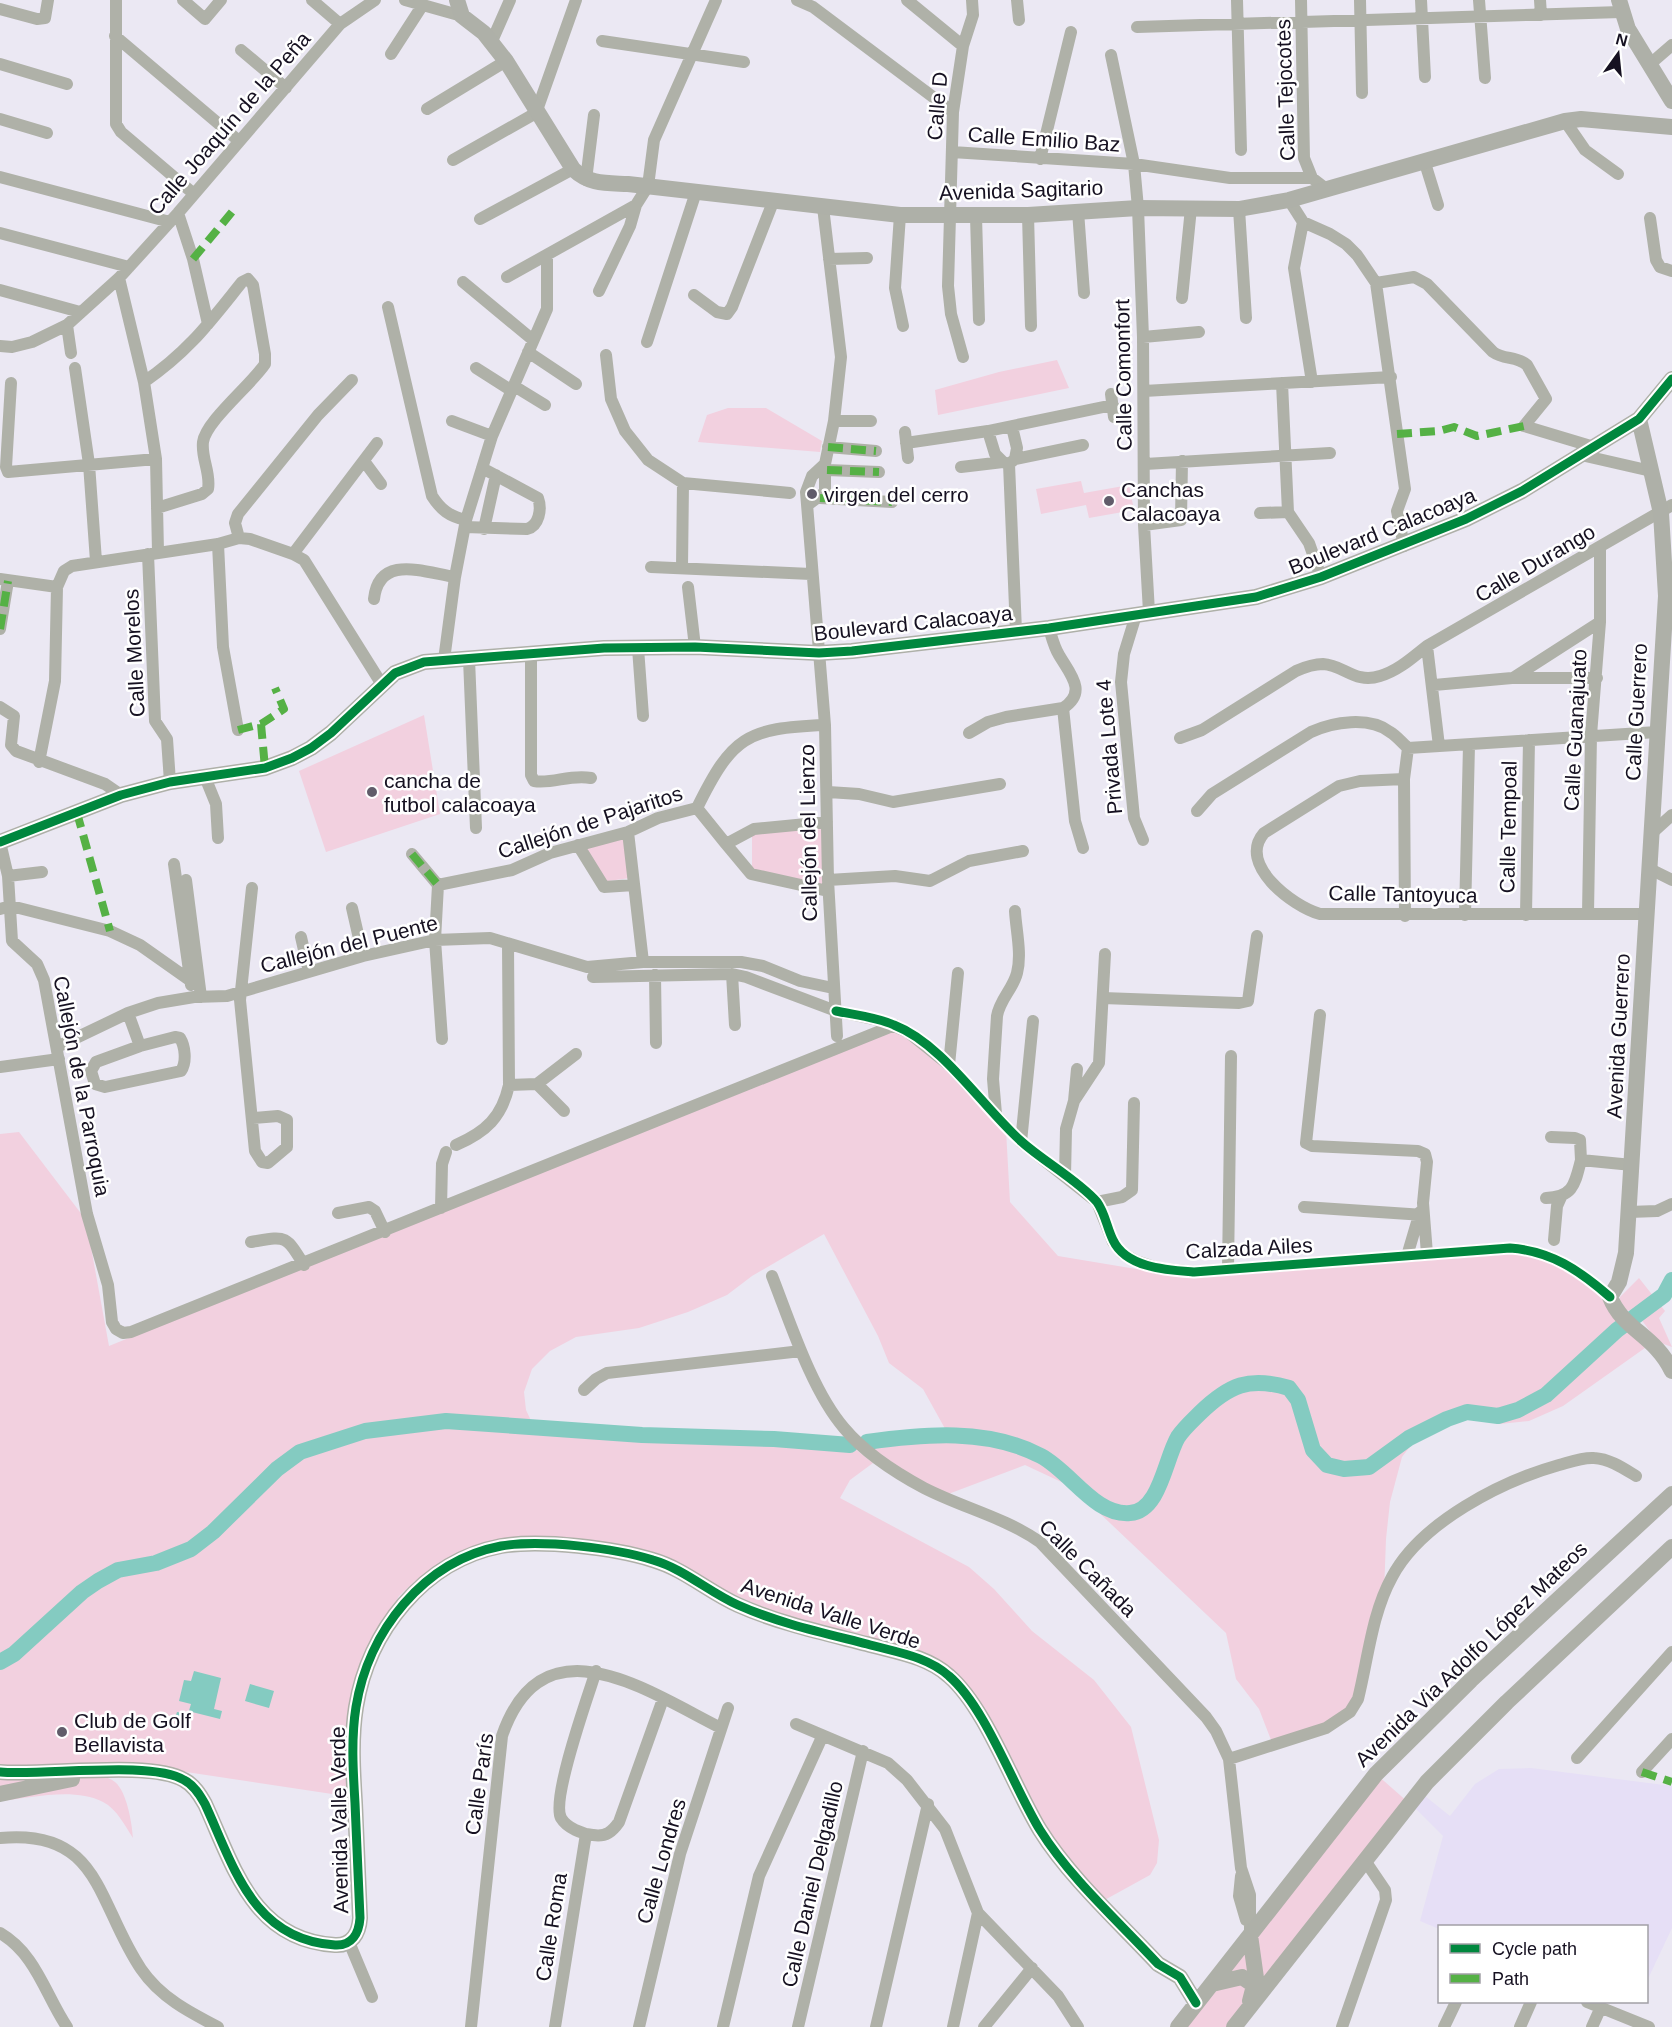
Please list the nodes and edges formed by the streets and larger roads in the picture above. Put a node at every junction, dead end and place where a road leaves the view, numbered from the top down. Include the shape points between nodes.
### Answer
1 (48, 0) edge
2 (116, 0) edge
3 (183, 0) edge
4 (222, 0) edge
5 (312, 0) edge
6 (375, 0) edge
7 (405, 0) edge
8 (510, 0) edge
9 (576, 0) edge
10 (716, 0) edge
11 (797, 0) edge
12 (907, 0) edge
13 (972, 0) edge
14 (1017, 0) edge
15 (1237, 0) edge
16 (1300, 0) edge
17 (1360, 0) edge
18 (1421, 0) edge
19 (1479, 0) edge
20 (1540, 0) edge
21 (422, 6) junction
22 (1620, 6) edge
23 (460, 8) edge
24 (0, 9) edge
25 (1541, 15) junction
26 (1480, 16) junction
27 (1421, 18) junction
28 (1360, 19) junction
29 (1019, 20) dead end
30 (1301, 21) junction
31 (1237, 22) junction
32 (340, 24) junction
33 (1137, 27) dead end
34 (1071, 32) dead end
35 (115, 36) junction
36 (492, 41) junction
37 (602, 41) dead end
38 (1672, 45) edge
39 (963, 46) junction
40 (242, 50) dead end
41 (391, 54) dead end
42 (692, 55) junction
43 (1111, 55) dead end
44 (506, 61) junction
45 (744, 62) dead end
46 (0, 64) edge
47 (1650, 65) junction
48 (1425, 77) dead end
49 (1485, 78) dead end
50 (67, 84) dead end
51 (286, 88) junction
52 (1362, 93) dead end
53 (1672, 101) edge
54 (427, 109) dead end
55 (953, 112) junction
56 (536, 113) junction
57 (594, 115) dead end
58 (0, 119) edge
59 (1565, 121) junction
60 (1672, 127) edge
61 (47, 133) dead end
62 (239, 141) junction
63 (1241, 150) dead end
64 (952, 152) junction
65 (1040, 159) junction
66 (453, 160) dead end
67 (1425, 163) junction
68 (1134, 164) junction
69 (1618, 174) dead end
70 (579, 175) junction
71 (0, 177) edge
72 (1319, 183) junction
73 (648, 186) junction
74 (696, 192) junction
75 (194, 194) junction
76 (1288, 200) junction
77 (773, 202) junction
78 (636, 205) junction
79 (1437, 205) dead end
80 (823, 207) junction
81 (1138, 208) junction
82 (1191, 208) junction
83 (1239, 209) junction
84 (1078, 211) junction
85 (1028, 214) junction
86 (900, 215) junction
87 (976, 216) junction
88 (950, 217) junction
89 (174, 218) junction
90 (1650, 218) dead end
91 (480, 219) dead end
92 (1303, 222) junction
93 (0, 233) edge
94 (547, 256) junction
95 (867, 258) dead end
96 (829, 259) junction
97 (129, 267) junction
98 (1672, 272) edge
99 (507, 277) dead end
100 (119, 278) junction
101 (463, 282) dead end
102 (1376, 283) junction
103 (0, 290) edge
104 (599, 291) dead end
105 (1084, 293) dead end
106 (694, 295) dead end
107 (1182, 298) dead end
108 (388, 307) dead end
109 (80, 312) junction
110 (1246, 318) dead end
111 (980, 320) dead end
112 (208, 324) junction
113 (67, 325) junction
114 (903, 326) dead end
115 (1031, 326) dead end
116 (1199, 332) dead end
117 (1143, 336) junction
118 (533, 340) junction
119 (646, 342) dead end
120 (6, 346) edge
121 (528, 352) junction
122 (71, 353) dead end
123 (606, 355) dead end
124 (963, 357) dead end
125 (75, 368) dead end
126 (476, 369) dead end
127 (1391, 377) junction
128 (351, 380) dead end
129 (144, 382) junction
130 (1311, 382) junction
131 (1671, 382) edge
132 (11, 383) dead end
133 (1282, 383) junction
134 (576, 384) dead end
135 (513, 389) junction
136 (1144, 391) junction
137 (545, 405) dead end
138 (1113, 405) dead end
139 (1639, 419) junction
140 (452, 421) dead end
141 (871, 421) dead end
142 (834, 422) junction
143 (1012, 427) junction
144 (988, 431) junction
145 (492, 436) junction
146 (377, 443) dead end
147 (1083, 445) dead end
148 (828, 447) junction
149 (876, 451) dead end
150 (1587, 451) junction
151 (1330, 453) dead end
152 (1288, 457) junction
153 (908, 458) dead end
154 (156, 459) junction
155 (364, 461) junction
156 (1182, 461) junction
157 (1009, 462) junction
158 (89, 464) junction
159 (1144, 464) junction
160 (826, 467) junction
161 (961, 467) dead end
162 (482, 468) junction
163 (1651, 471) junction
164 (879, 472) dead end
165 (496, 475) junction
166 (683, 483) junction
167 (381, 484) dead end
168 (790, 493) dead end
169 (814, 501) junction
170 (892, 502) dead end
171 (1667, 505) edge
172 (158, 508) junction
173 (1288, 512) junction
174 (1260, 513) dead end
175 (465, 523) junction
176 (1144, 525) junction
177 (484, 529) junction
178 (239, 538) junction
179 (218, 544) junction
180 (1404, 546) junction
181 (1600, 548) junction
182 (153, 553) junction
183 (293, 554) junction
184 (96, 561) junction
185 (651, 567) dead end
186 (681, 568) junction
187 (811, 574) junction
188 (455, 577) junction
189 (1321, 577) junction
190 (4, 580) edge
191 (688, 586) dead end
192 (57, 587) junction
193 (374, 599) dead end
194 (1143, 614) junction
195 (1600, 622) junction
196 (1049, 628) junction
197 (0, 629) edge
198 (1016, 631) junction
199 (1427, 646) junction
200 (695, 647) junction
201 (638, 648) junction
202 (819, 653) junction
203 (531, 654) junction
204 (469, 659) junction
205 (444, 660) junction
206 (1512, 678) junction
207 (1597, 678) junction
208 (381, 683) junction
209 (1434, 685) junction
210 (0, 707) edge
211 (1063, 708) junction
212 (1665, 712) edge
213 (643, 716) dead end
214 (825, 725) junction
215 (238, 730) dead end
216 (1657, 732) junction
217 (969, 733) dead end
218 (1591, 735) junction
219 (1180, 738) dead end
220 (1529, 740) junction
221 (1469, 745) junction
222 (1439, 746) junction
223 (1408, 748) junction
224 (39, 762) junction
225 (205, 777) junction
226 (591, 778) dead end
227 (1404, 779) junction
228 (170, 782) junction
229 (1000, 784) dead end
230 (828, 792) junction
231 (121, 795) junction
232 (697, 808) junction
233 (1197, 811) dead end
234 (1672, 814) edge
235 (827, 822) junction
236 (476, 828) dead end
237 (628, 832) junction
238 (1652, 833) junction
239 (218, 838) dead end
240 (1143, 840) dead end
241 (0, 842) edge
242 (726, 843) junction
243 (578, 845) junction
244 (1083, 848) dead end
245 (1023, 851) dead end
246 (412, 854) dead end
247 (174, 864) dead end
248 (1650, 869) junction
249 (42, 872) dead end
250 (8, 876) junction
251 (186, 880) dead end
252 (1672, 880) edge
253 (438, 885) junction
254 (633, 885) junction
255 (828, 885) junction
256 (252, 888) dead end
257 (5, 908) edge
258 (352, 908) dead end
259 (1015, 910) dead end
260 (1588, 914) junction
261 (1647, 914) junction
262 (1465, 915) junction
263 (1526, 915) junction
264 (1405, 916) junction
265 (1257, 936) dead end
266 (301, 937) dead end
267 (435, 939) junction
268 (508, 944) junction
269 (1105, 954) dead end
270 (363, 956) junction
271 (643, 962) junction
272 (309, 972) junction
273 (958, 973) dead end
274 (732, 974) junction
275 (655, 975) junction
276 (593, 977) dead end
277 (190, 981) junction
278 (833, 988) junction
279 (243, 991) junction
280 (197, 997) junction
281 (1103, 998) junction
282 (836, 1011) junction
283 (128, 1013) junction
284 (1320, 1015) dead end
285 (1034, 1021) dead end
286 (735, 1025) dead end
287 (895, 1025) junction
288 (837, 1036) dead end
289 (442, 1039) dead end
290 (656, 1043) dead end
291 (140, 1046) junction
292 (58, 1053) junction
293 (576, 1053) dead end
294 (1231, 1056) dead end
295 (949, 1065) junction
296 (0, 1068) edge
297 (1077, 1069) dead end
298 (509, 1084) junction
299 (537, 1084) junction
300 (1074, 1101) junction
301 (1134, 1103) dead end
302 (564, 1111) dead end
303 (996, 1114) junction
304 (253, 1118) dead end
305 (1551, 1137) dead end
306 (1021, 1142) junction
307 (1581, 1160) junction
308 (1632, 1163) junction
309 (1065, 1176) junction
310 (1561, 1197) junction
311 (1546, 1198) dead end
312 (1097, 1202) junction
313 (1672, 1204) edge
314 (1304, 1207) dead end
315 (441, 1208) junction
316 (1422, 1211) junction
317 (1629, 1212) junction
318 (338, 1213) dead end
319 (385, 1232) junction
320 (1554, 1240) dead end
321 (251, 1242) dead end
322 (1426, 1254) junction
323 (1407, 1256) junction
324 (304, 1265) junction
325 (1228, 1269) junction
326 (772, 1276) dead end
327 (1610, 1297) junction
328 (801, 1351) junction
329 (1672, 1371) edge
330 (584, 1390) dead end
331 (1636, 1476) dead end
332 (1672, 1494) edge
333 (1672, 1547) edge
334 (1672, 1652) edge
335 (596, 1671) junction
336 (663, 1699) junction
337 (728, 1708) dead end
338 (796, 1724) dead end
339 (721, 1728) junction
340 (822, 1737) junction
341 (1672, 1739) edge
342 (863, 1751) junction
343 (1577, 1758) dead end
344 (1228, 1760) junction
345 (0, 1772) edge
346 (99, 1772) junction
347 (1642, 1772) dead end
348 (0, 1794) edge
349 (928, 1804) junction
350 (586, 1834) junction
351 (0, 1838) edge
352 (1364, 1859) junction
353 (978, 1913) junction
354 (0, 1933) edge
355 (1250, 1935) junction
356 (349, 1942) junction
357 (1032, 1968) junction
358 (1211, 1984) junction
359 (1255, 1986) junction
360 (372, 1997) dead end
361 (1196, 2003) junction
362 (1455, 2003) edge
363 (1531, 2003) edge
364 (1592, 2003) edge
365 (1601, 2007) junction
366 (1247, 2010) junction
367 (67, 2027) edge
368 (218, 2027) edge
369 (471, 2027) edge
370 (555, 2027) edge
371 (639, 2027) edge
372 (723, 2027) edge
373 (798, 2027) edge
374 (876, 2027) edge
375 (954, 2027) edge
376 (984, 2027) edge
377 (1078, 2027) edge
378 (1178, 2027) edge
379 (1234, 2027) edge
380 (1342, 2027) edge
381 (1444, 2027) edge
382 (1520, 2027) edge
383 (1592, 2027) edge
384 (1649, 2027) edge

1 - 24 street via 45,18
2 - 35 street
3 - 4 street via 205,19
5 - 32 street
6 - 32 street, Calle Joaquín de la Peña
7 - 21 street
8 - 36 street
9 - 56 street
10 - 42 street
11 - 55 street via 813,7
12 - 39 street
13 - 39 street, Calle D via 973,15
14 - 29 street
15 - 31 street
16 - 30 street, Calle Tejocotes
17 - 28 street
18 - 27 street
19 - 26 street
20 - 25 street
21 - 23 street
21 - 41 street
22 - 25 street
22 - 47 street
23 - 36 street
25 - 26 street
26 - 27 street
26 - 49 street
27 - 28 street
27 - 48 street
28 - 30 street
28 - 52 street
30 - 31 street
30 - 72 street, Calle Tejocotes via 1304,158
31 - 33 street
31 - 63 street
32 - 51 street, Calle Joaquín de la Peña
34 - 65 street
35 - 62 street
35 - 75 street via 116,124
36 - 44 street
37 - 42 street
38 - 47 street
39 - 55 street, Calle D
40 - 51 street
42 - 45 street
42 - 73 street via 654,140
43 - 68 street, Calle Comonfort
44 - 54 street
44 - 56 street
46 - 50 street
47 - 53 street
51 - 62 street, Calle Joaquín de la Peña
55 - 64 street, Calle D
56 - 66 street
56 - 70 street
57 - 70 street
58 - 61 street
59 - 60 street, Avenida Sagitario
59 - 67 street, Avenida Sagitario
59 - 69 street via 1585,150
62 - 75 street, Calle Joaquín de la Peña
64 - 65 street, Calle Emilio Baz
64 - 88 street, Calle D
65 - 68 street, Calle Emilio Baz
67 - 72 street, Avenida Sagitario
67 - 79 street
68 - 72 street, Calle Emilio Baz via 1230,178
68 - 81 street, Calle Comonfort
70 - 73 street, Avenida Sagitario
70 - 91 street
71 - 89 street
72 - 76 street, Avenida Sagitario
73 - 74 street, Avenida Sagitario
73 - 78 street
74 - 77 street, Avenida Sagitario
74 - 119 street
75 - 89 street, Calle Joaquín de la Peña
76 - 83 street, Avenida Sagitario
76 - 92 street
77 - 80 street, Avenida Sagitario
77 - 106 street via 727,314 717,312
78 - 94 street
78 - 104 street
80 - 86 street, Avenida Sagitario
80 - 96 street
81 - 82 street, Avenida Sagitario
81 - 84 street, Avenida Sagitario
81 - 117 street, Calle Comonfort
82 - 83 street, Avenida Sagitario
82 - 107 street
83 - 110 street
84 - 85 street, Avenida Sagitario
84 - 105 street
85 - 87 street, Avenida Sagitario
85 - 115 street
86 - 88 street, Avenida Sagitario
86 - 114 street via 895,288
87 - 88 street, Avenida Sagitario
87 - 111 street
88 - 124 street, Calle D via 948,300
89 - 97 street, Calle Joaquín de la Peña
89 - 112 street via 193,259
90 - 98 street via 1656,260 1660,267
92 - 102 street via 1346,244
92 - 130 street via 1294,268
93 - 97 street
94 - 99 street
94 - 118 street via 547,309
95 - 96 street
96 - 142 street via 841,357
97 - 100 street, Calle Joaquín de la Peña
100 - 109 street, Calle Joaquín de la Peña
100 - 129 street, Calle Morelos
101 - 118 street
102 - 127 street
102 - 150 street via 1414,277 1427,284 1493,352 1527,365 1546,399 1524,426
103 - 109 street
108 - 175 street via 432,496 450,516
109 - 113 street, Calle Joaquín de la Peña
112 - 129 street via 174,361
112 - 172 street via 248,279 253,285 265,364 207,430 203,453 210,481 208,489
113 - 120 street, Calle Joaquín de la Peña via 32,342
113 - 122 street
116 - 117 street
117 - 136 street, Calle Comonfort
118 - 121 street
121 - 134 street
121 - 135 street
123 - 166 street via 611,399 625,431 648,460
125 - 158 street
126 - 135 street
127 - 130 street
127 - 180 street via 1406,489 1397,511
128 - 178 street via 238,514 235,523
129 - 154 street, Calle Morelos
130 - 133 street
131 - 139 street, Boulevard Calacoaya
132 - 158 street via 6,467 9,472
133 - 136 street
133 - 152 street
135 - 137 street
135 - 145 street
136 - 159 street, Calle Comonfort
138 - 143 street
139 - 150 street, Boulevard Calacoaya
139 - 163 street, Calle Guerrero
140 - 145 street
141 - 142 street
142 - 148 street
143 - 144 street
143 - 157 street via 1016,437
144 - 153 street via 906,437
144 - 157 street via 995,454
145 - 162 street
146 - 155 street
147 - 157 street
148 - 149 street
148 - 160 street
150 - 163 street
150 - 180 street, Boulevard Calacoaya via 1522,491
151 - 152 street
152 - 156 street
152 - 173 street
154 - 158 street
154 - 172 street, Calle Morelos
155 - 167 street
155 - 183 street
156 - 159 street
156 - 176 street via 1181,520
157 - 161 street
157 - 198 street
158 - 184 street
159 - 176 street, Calle Comonfort
160 - 164 street
160 - 169 street via 825,492
160 - 169 street via 807,483
162 - 165 street
162 - 175 street
163 - 171 street, Calle Guerrero
165 - 177 street
165 - 177 street via 538,498 537,521 527,529
166 - 168 street
166 - 186 street
169 - 170 street
169 - 187 street, Callejón del Lienzo
171 - 181 street, Calle Durango
171 - 212 street, Calle Guerrero
172 - 182 street, Calle Morelos
173 - 174 street
173 - 189 street via 1309,543
175 - 177 street
175 - 188 street
176 - 194 street, Calle Comonfort
178 - 179 street
178 - 183 street
179 - 182 street
179 - 215 street via 223,646
180 - 189 street, Boulevard Calacoaya
181 - 195 street, Calle Guanajuato
181 - 199 street, Calle Durango
182 - 184 street
182 - 228 street, Calle Morelos via 155,721 167,739
183 - 208 street via 311,568
184 - 192 street via 64,570
185 - 186 street
186 - 187 street
187 - 202 street, Callejón del Lienzo
188 - 193 street via 392,570 381,575
188 - 205 street
189 - 194 street, Boulevard Calacoaya via 1256,597
190 - 192 street
190 - 197 street
191 - 200 street
192 - 224 street via 55,681
194 - 196 street, Boulevard Calacoaya
194 - 240 street, Privada Lote 4 via 1124,654 1121,682 1134,818
195 - 206 street
195 - 207 street, Calle Guanajuato
196 - 198 street, Boulevard Calacoaya
196 - 211 street via 1077,689
198 - 202 street, Boulevard Calacoaya
199 - 209 street
199 - 219 street, Calle Durango via 1379,677 1352,676 1325,664 1304,668 1202,730
200 - 201 street, Boulevard Calacoaya
200 - 202 street, Boulevard Calacoaya
201 - 203 street, Boulevard Calacoaya
201 - 213 street
202 - 214 street, Callejón del Lienzo
203 - 204 street, Boulevard Calacoaya
203 - 226 street via 531,775 540,782 570,776
204 - 205 street, Boulevard Calacoaya
204 - 236 street
205 - 208 street, Boulevard Calacoaya via 410,666
206 - 207 street
206 - 209 street
207 - 218 street, Calle Guanajuato
208 - 225 street, Boulevard Calacoaya via 311,748 266,768
209 - 222 street
210 - 224 street via 14,716 11,745
211 - 217 street via 1006,717
211 - 244 street via 1075,821
212 - 216 street, Calle Guerrero
214 - 230 street, Callejón del Lienzo
214 - 232 street, Callejón de Pajaritos via 766,730 744,741 724,759
216 - 218 street
216 - 238 street, Calle Guerrero
218 - 220 street
218 - 260 street, Calle Guanajuato
220 - 221 street
220 - 263 street, Calle Tempoal
221 - 222 street
221 - 262 street
222 - 223 street
223 - 227 street
223 - 233 street via 1389,730 1371,724 1326,725 1212,794
224 - 231 street via 92,779
225 - 228 street, Boulevard Calacoaya
225 - 239 street via 216,804
227 - 264 street
227 - 264 street, Calle Tantoyuca via 1339,786 1264,833 1255,849 1262,871 1304,908 1320,914
228 - 231 street, Boulevard Calacoaya
229 - 230 street via 893,802
230 - 235 street, Callejón del Lienzo
231 - 241 street, Boulevard Calacoaya
232 - 237 street, Callejón de Pajaritos via 658,818
232 - 242 street
234 - 238 street
235 - 242 street via 754,829
235 - 255 street, Callejón del Lienzo
237 - 243 street, Callejón de Pajaritos
237 - 254 street
238 - 248 street, Calle Guerrero
241 - 250 street, Callejón de la Parroquia
242 - 255 street via 751,874
243 - 253 street, Callejón de Pajaritos via 502,873
243 - 254 street via 604,887
245 - 255 street via 969,861 930,881 895,876
246 - 253 street
247 - 277 street
248 - 252 street
248 - 261 street, Calle Guerrero
249 - 250 street
250 - 257 street, Callejón de la Parroquia
251 - 280 street
253 - 267 street
254 - 271 street
255 - 278 street, Callejón del Lienzo
256 - 279 street
257 - 277 street via 110,931 165,960
257 - 292 street, Callejón de la Parroquia via 12,941 41,971
258 - 270 street
259 - 303 street via 1018,964 1014,981 999,1007 993,1079
260 - 261 street, Calle Tantoyuca
260 - 263 street, Calle Tantoyuca
261 - 308 street, Avenida Guerrero
262 - 263 street, Calle Tantoyuca
262 - 264 street, Calle Tantoyuca
265 - 281 street via 1248,1001
266 - 272 street
267 - 268 street, Callejón del Puente via 478,937
267 - 270 street, Callejón del Puente
267 - 289 street
268 - 271 street, Callejón del Puente via 587,967
268 - 298 street
269 - 281 street
270 - 272 street, Callejón del Puente
271 - 278 street, Callejón del Puente via 741,962
272 - 279 street, Callejón del Puente
273 - 295 street
274 - 275 street, Calzada Ailes
274 - 282 street, Calzada Ailes
274 - 286 street
275 - 276 street, Calzada Ailes
275 - 290 street
277 - 280 street
278 - 282 street, Callejón del Lienzo
279 - 280 street, Callejón del Puente
279 - 304 street via 240,1000
280 - 283 street, Callejón del Puente
281 - 300 street via 1099,1063
282 - 287 street, Calzada Ailes
282 - 288 street, Callejón del Lienzo
283 - 291 street
283 - 292 street, Callejón del Puente
284 - 316 street via 1306,1143 1425,1154
285 - 306 street
287 - 295 street, Calzada Ailes
287 - 315 street
291 - 291 street via 96,1062 91,1071 95,1084 105,1088 177,1073 184,1067 180,1038
292 - 296 street, Callejón del Puente
292 - 324 street, Callejón de la Parroquia via 87,1214 108,1285 116,1329 131,1332
293 - 299 street
294 - 325 street
295 - 303 street, Calzada Ailes
297 - 300 street
298 - 299 street
298 - 315 street via 500,1113 488,1127 451,1148 442,1164
299 - 302 street
300 - 309 street via 1066,1129
301 - 312 street via 1132,1190 1122,1197
303 - 306 street, Calzada Ailes
305 - 307 street via 1580,1140
306 - 309 street, Calzada Ailes
307 - 308 street
307 - 310 street via 1574,1182
308 - 317 street, Avenida Guerrero
309 - 312 street, Calzada Ailes
310 - 311 street
310 - 320 street
312 - 325 street, Calzada Ailes via 1113,1242 1136,1261 1176,1270
313 - 317 street via 1656,1211
314 - 316 street
315 - 319 street
316 - 322 street
316 - 323 street
317 - 327 street, Avenida Guerrero via 1624,1268
318 - 319 street via 369,1208 375,1211
319 - 324 street
321 - 324 street via 287,1239
322 - 323 street, Calzada Ailes
322 - 327 street, Calzada Ailes via 1531,1250 1572,1266
323 - 325 street, Calzada Ailes
326 - 328 street, Calle Cañada
327 - 329 street via 1619,1315 1659,1348
328 - 330 street via 607,1373
328 - 344 street, Calle Cañada via 838,1420 877,1457 926,1488 1006,1521 1040,1542 1206,1717
331 - 344 street via 1606,1461 1579,1459 1526,1475 1455,1514 1412,1550 1392,1576 1379,1609 1358,1699 1350,1713 1326,1728
332 - 355 street, Avenida Via Adolfo López Mateos via 1471,1680 1376,1774
333 - 352 street via 1427,1782
334 - 343 street
335 - 336 street, Calle París via 617,1676
335 - 350 street via 559,1804 565,1822
335 - 369 street, Calle París via 570,1670 548,1677 527,1691 511,1712 502,1736
336 - 339 street, Calle París
336 - 350 street via 619,1822 601,1836
337 - 339 street, Calle Londres
338 - 340 street
339 - 371 street, Calle Londres via 680,1854
340 - 342 street
340 - 372 street via 759,1876
341 - 347 street
342 - 349 street via 888,1763
342 - 373 street, Calle Daniel Delgadillo
344 - 355 street, Calle Cañada via 1241,1868 1250,1895
345 - 346 street, Avenida Valle Verde
346 - 348 street, Avenida Valle Verde
346 - 356 street, Avenida Valle Verde via 154,1772 185,1780 198,1791 246,1893 257,1908 293,1933 337,1945
349 - 353 street via 945,1829
349 - 374 street
350 - 370 street, Calle Roma
351 - 368 street via 37,1838 69,1849 92,1875 141,1969 154,1985 169,1999
352 - 366 street
352 - 380 street via 1386,1900
353 - 357 street
353 - 375 street
354 - 367 street via 19,1946 32,1963
355 - 358 street, Avenida Via Adolfo López Mateos
355 - 359 street
356 - 360 street
356 - 361 street, Avenida Valle Verde via 356,1935 360,1918 353,1759 355,1709 376,1647 402,1604 436,1575 489,1550 539,1544 657,1561 749,1609 935,1665 974,1705 1057,1854 1158,1964 1180,1977
357 - 376 street
357 - 377 street
358 - 359 street via 1242,1977
358 - 361 street, Avenida Via Adolfo López Mateos
359 - 366 street
361 - 378 street, Avenida Via Adolfo López Mateos
362 - 381 street
363 - 382 street
364 - 365 street
365 - 383 street
365 - 384 street
366 - 379 street

